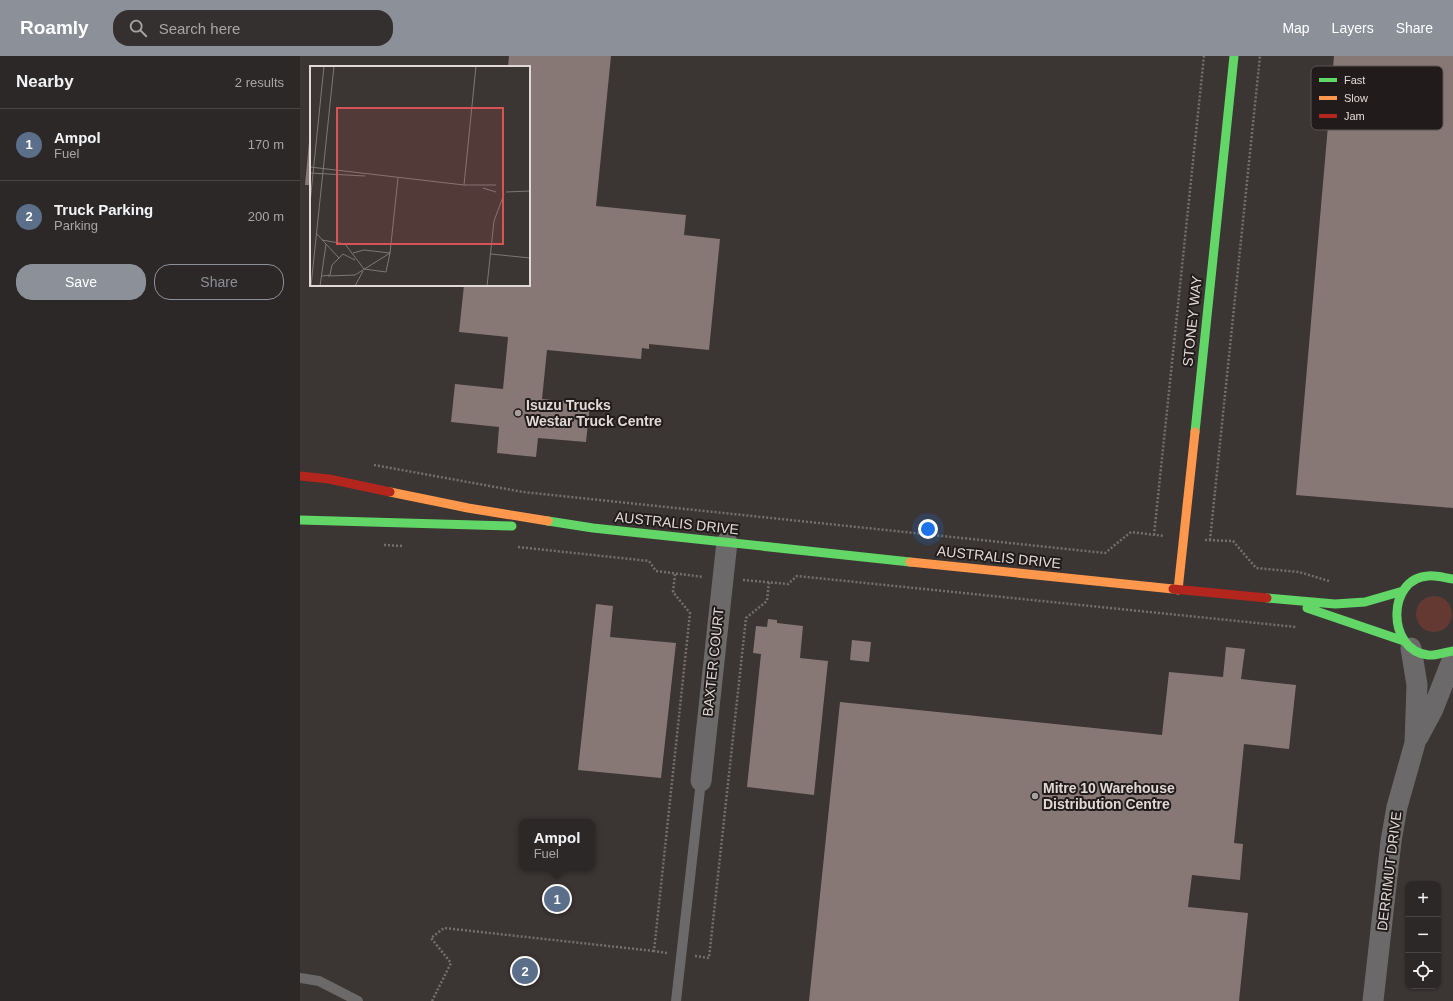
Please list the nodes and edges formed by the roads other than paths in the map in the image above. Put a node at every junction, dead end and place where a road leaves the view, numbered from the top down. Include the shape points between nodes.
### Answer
1 (1234, 56) edge
2 (300, 476) edge
3 (300, 520) edge
4 (593, 528) junction
5 (726, 542) junction
6 (1453, 579) edge
7 (1178, 590) junction
8 (1403, 591) junction
9 (1284, 599) junction
10 (1408, 644) junction
11 (1453, 651) edge
12 (1453, 658) edge
13 (1415, 743) junction
14 (700, 781) joint
15 (300, 978) edge
16 (358, 1001) edge
17 (676, 1001) edge
18 (1373, 1001) edge

1 - 7 street, STONEY WAY
2 - 4 street, AUSTRALIS DRIVE via 329,479 468,508
3 - 4 street, AUSTRALIS DRIVE
4 - 5 street, AUSTRALIS DRIVE
5 - 7 street, AUSTRALIS DRIVE
5 - 14 street, BAXTER COURT
6 - 8 street via 1436,575 1426,576
7 - 9 street, AUSTRALIS DRIVE
8 - 9 street, AUSTRALIS DRIVE via 1354,604
8 - 10 street via 1395,612 1397,627
9 - 10 street, AUSTRALIS DRIVE
10 - 11 street, AUSTRALIS DRIVE via 1428,655 1437,656
10 - 13 street, DERRIMUT DRIVE via 1417,685
12 - 13 street, DERRIMUT DRIVE
13 - 18 street, DERRIMUT DRIVE via 1397,807 1391,841
14 - 17 lane
15 - 16 lane via 319,981

